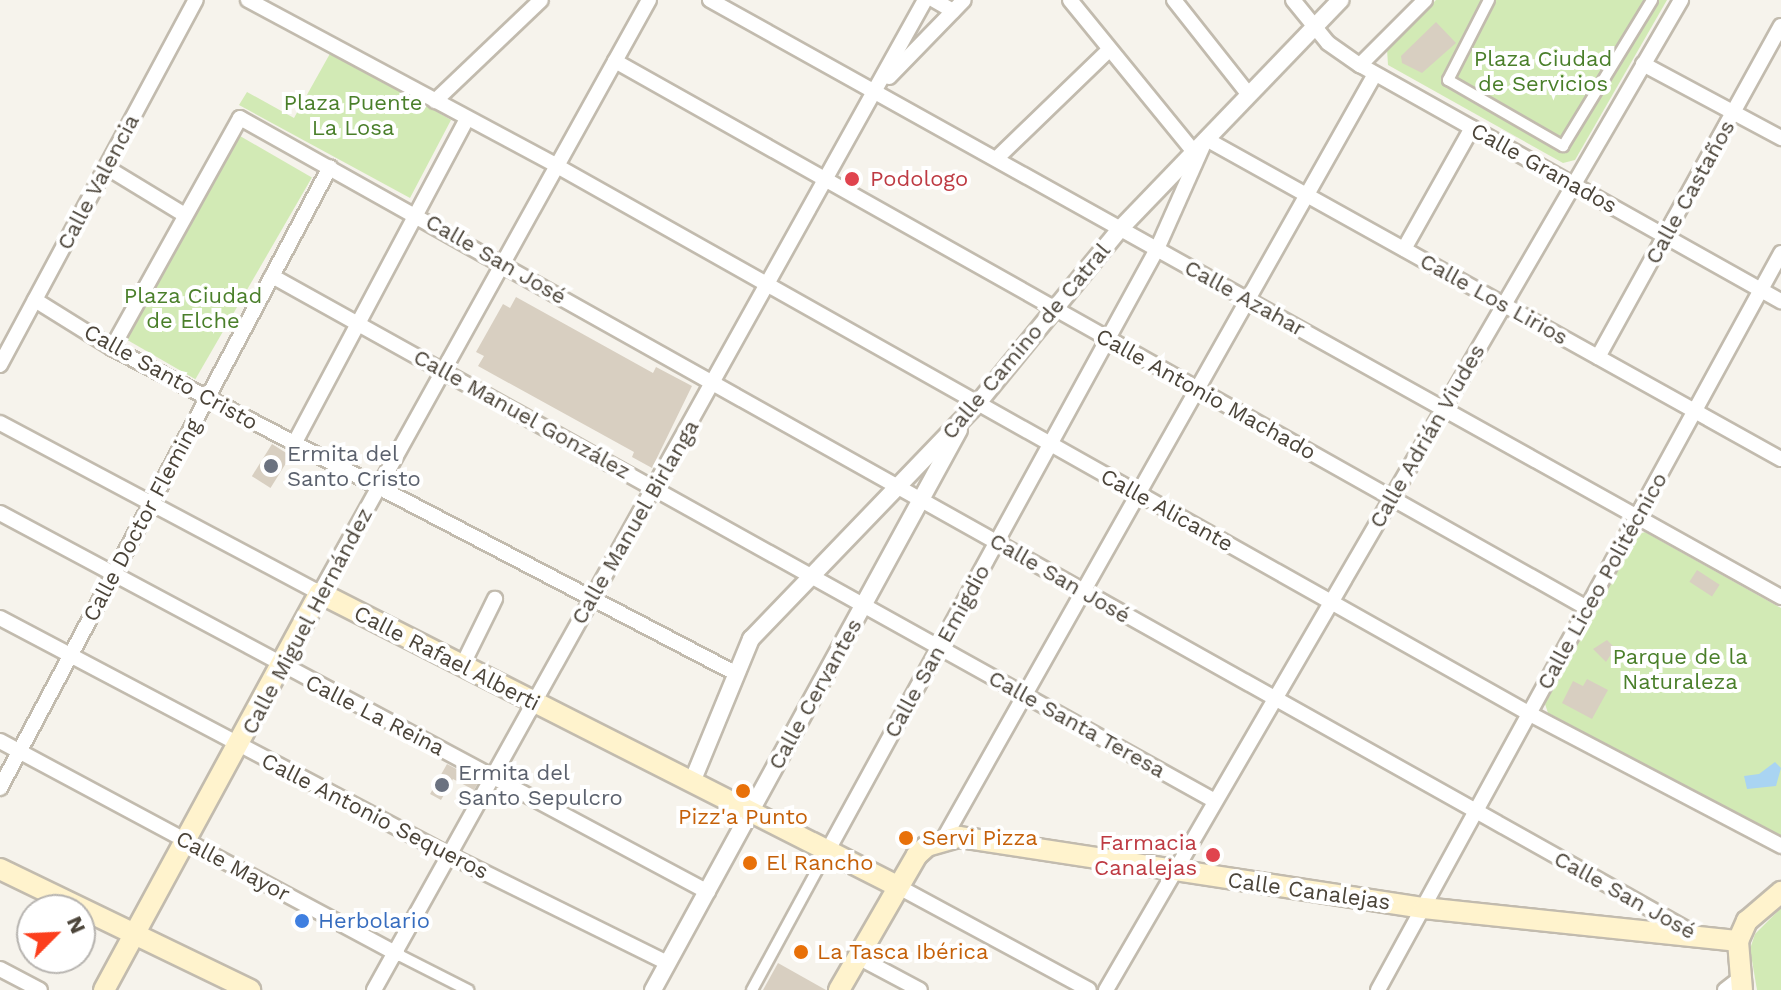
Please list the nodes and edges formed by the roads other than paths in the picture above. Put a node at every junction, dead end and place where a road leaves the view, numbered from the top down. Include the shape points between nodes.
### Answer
1 (196, 0) edge
2 (248, 0) edge
3 (541, 0) edge
4 (649, 0) edge
5 (710, 0) edge
6 (925, 0) edge
7 (934, 0) edge
8 (964, 0) edge
9 (1070, 0) edge
10 (1174, 0) edge
11 (1293, 0) edge
12 (1340, 0) edge
13 (1425, 0) edge
14 (1489, 0) edge
15 (1652, 0) edge
16 (1681, 0) edge
17 (953, 11) junction
18 (1781, 26) edge
19 (1314, 27) junction
20 (1110, 49) junction
21 (615, 61) junction
22 (1643, 64) junction
23 (1360, 65) junction
24 (1375, 74) junction
25 (874, 92) junction
26 (1249, 95) junction
27 (435, 101) junction
28 (1733, 112) junction
29 (467, 118) junction
30 (1472, 128) junction
31 (1781, 138) edge
32 (1200, 145) junction
33 (996, 159) junction
34 (557, 166) junction
35 (106, 167) junction
36 (330, 167) junction
37 (828, 181) junction
38 (1573, 185) junction
39 (1307, 195) junction
40 (416, 213) junction
41 (185, 215) junction
42 (1120, 229) junction
43 (1665, 236) junction
44 (1157, 249) junction
45 (1404, 249) junction
46 (1781, 253) edge
47 (503, 262) junction
48 (272, 276) junction
49 (769, 285) junction
50 (1761, 290) junction
51 (35, 300) junction
52 (1248, 300) junction
53 (1781, 301) edge
54 (1503, 305) junction
55 (1057, 310) junction
56 (358, 323) junction
57 (1108, 339) junction
58 (112, 348) junction
59 (1598, 357) junction
60 (0, 365) edge
61 (443, 371) junction
62 (714, 382) junction
63 (1197, 389) junction
64 (206, 398) junction
65 (1443, 408) junction
66 (973, 409) junction
67 (1695, 411) junction
68 (0, 423) edge
69 (294, 444) junction
70 (1050, 444) junction
71 (1781, 459) edge
72 (896, 485) junction
73 (378, 488) junction
74 (654, 488) junction
75 (1138, 494) junction
76 (1391, 498) junction
77 (921, 499) junction
78 (152, 503) junction
79 (0, 513) edge
80 (1637, 517) junction
81 (997, 542) junction
82 (113, 573) junction
83 (810, 575) junction
84 (1083, 591) junction
85 (320, 593) junction
86 (1781, 597) edge
87 (495, 599) dead end
88 (590, 600) junction
89 (1331, 602) junction
90 (864, 605) junction
91 (1587, 608) junction
92 (0, 618) edge
93 (939, 647) junction
94 (71, 654) junction
95 (280, 666) junction
96 (462, 666) junction
97 (735, 673) junction
98 (1025, 695) junction
99 (1274, 699) junction
100 (533, 703) junction
101 (1530, 714) junction
102 (0, 741) edge
103 (239, 747) junction
104 (18, 750) junction
105 (493, 776) junction
106 (692, 782) junction
107 (0, 788) edge
108 (1215, 801) junction
109 (751, 812) junction
110 (1475, 813) junction
111 (943, 840) junction
112 (189, 843) junction
113 (1781, 846) edge
114 (827, 852) junction
115 (449, 855) junction
116 (0, 869) edge
117 (1174, 872) junction
118 (897, 886) junction
119 (1781, 891) edge
120 (708, 892) junction
121 (1424, 908) junction
122 (136, 933) junction
123 (1676, 939) junction
124 (1706, 940) junction
125 (397, 954) junction
126 (858, 957) junction
127 (665, 968) junction
128 (0, 969) edge
129 (1736, 972) edge
130 (40, 990) edge
131 (104, 990) edge
132 (250, 990) edge
133 (374, 990) edge
134 (468, 990) edge
135 (653, 990) edge
136 (752, 990) edge
137 (839, 990) edge
138 (920, 990) edge
139 (1089, 990) edge
140 (1106, 990) edge
141 (1378, 990) edge

1 - 35 street, Calle Valencia
2 - 27 street, Calle Alicante
3 - 27 street
4 - 21 street, Calle Miguel Hernández
5 - 25 street, Calle Azahar
6 - 25 street, Calle Manuel Birlanga
7 - 17 street
8 - 17 street
9 - 20 street
10 - 26 street
11 - 19 street, Calle Granados
12 - 19 street, Calle Camino de Catral
13 - 23 street
14 - 15 street via 1448,80 1563,146
16 - 22 street, Calle Adrián Viudes
17 - 25 street
18 - 28 street, Calle Castaños
19 - 23 street, Calle Granados
19 - 26 street, Calle Camino de Catral
20 - 32 street
20 - 33 street
21 - 34 street, Calle Miguel Hernández
21 - 37 street, Calle Antonio Machado
22 - 28 street
22 - 38 street, Calle Adrián Viudes
23 - 24 street, Calle Granados
24 - 30 street, Calle Granados
24 - 39 street
25 - 33 street, Calle Azahar
25 - 37 street, Calle Manuel Birlanga
26 - 32 street, Calle Camino de Catral
27 - 29 street, Calle Alicante
28 - 31 street
28 - 43 street, Calle Castaños
29 - 34 street, Calle Alicante
29 - 40 street
30 - 38 street, Calle Granados
30 - 45 street
32 - 39 street, Calle Los Lirios
32 - 42 street, Calle Camino de Catral
32 - 44 street, Calle San Emigdio
33 - 42 street, Calle Azahar
34 - 47 street, Calle Miguel Hernández
34 - 49 street, Calle Alicante
35 - 41 street
35 - 51 street, Calle Valencia
36 - 40 street, Calle San José
36 - 41 street, Calle San José via 240,118
36 - 48 street, Calle Doctor Fleming
37 - 49 street, Calle Manuel Birlanga
37 - 55 street, Calle Antonio Machado
38 - 43 street, Calle Granados
38 - 54 street, Calle Adrián Viudes
39 - 45 street, Calle Los Lirios
39 - 52 street
40 - 47 street, Calle San José
40 - 56 street
41 - 58 street
42 - 44 street, Calle Azahar
42 - 55 street, Calle Camino de Catral
43 - 50 street, Calle Granados
43 - 59 street, Calle Castaños
44 - 52 street, Calle Azahar
44 - 57 street, Calle San Emigdio
45 - 54 street, Calle Los Lirios
46 - 50 street, Calle Liceo Politécnico
47 - 61 street, Calle Miguel Hernández
47 - 62 street, Calle San José
48 - 56 street, Calle Manuel González
48 - 64 street, Calle Doctor Fleming
49 - 62 street, Calle Manuel Birlanga
49 - 66 street, Calle Alicante
50 - 53 street, Calle Granados
50 - 67 street, Calle Liceo Politécnico
51 - 58 street, Calle Santo Cristo
51 - 60 street, Calle Valencia
52 - 63 street
52 - 65 street, Calle Azahar
54 - 59 street, Calle Los Lirios
54 - 65 street, Calle Adrián Viudes
55 - 57 street, Calle Antonio Machado
55 - 66 street, Calle Camino de Catral
56 - 61 street, Calle Manuel González
56 - 69 street
57 - 63 street, Calle Antonio Machado
57 - 70 street, Calle San Emigdio
58 - 64 street, Calle Santo Cristo
59 - 67 street, Calle Los Lirios
61 - 73 street, Calle Miguel Hernández
61 - 74 street, Calle Manuel González
62 - 72 street, Calle San José
62 - 74 street, Calle Manuel Birlanga
63 - 75 street
63 - 76 street, Calle Antonio Machado
64 - 69 street, Calle Santo Cristo
64 - 78 street, Calle Doctor Fleming
65 - 76 street, Calle Adrián Viudes
65 - 80 street, Calle Azahar
66 - 70 street, Calle Alicante
66 - 72 street, Calle Camino de Catral
66 - 77 street, Calle Cervantes
67 - 71 street, Calle Los Lirios
67 - 80 street, Calle Liceo Politécnico
68 - 78 street, Calle Rafael Alberti
69 - 73 street, Calle Santo Cristo
70 - 75 street, Calle Alicante
70 - 81 street, Calle San Emigdio
72 - 77 street, Calle San José
72 - 83 street, Calle Camino de Catral
73 - 85 street, Calle Miguel Hernández
73 - 88 street, Calle Santo Cristo
74 - 83 street, Calle Manuel González
74 - 88 street, Calle Manuel Birlanga
75 - 84 street
75 - 89 street, Calle Alicante
76 - 89 street, Calle Adrián Viudes
76 - 91 street, Calle Antonio Machado
77 - 81 street, Calle San José
77 - 90 street, Calle Cervantes
78 - 82 street, Calle Doctor Fleming
78 - 85 street, Calle Rafael Alberti
79 - 82 street, Calle La Reina
80 - 86 street, Calle Azahar
80 - 91 street, Calle Liceo Politécnico
81 - 84 street, Calle San José
81 - 93 street, Calle San Emigdio
82 - 94 street, Calle Doctor Fleming
82 - 95 street, Calle La Reina
83 - 90 street, Calle Manuel González
83 - 97 street, Calle Camino de Catral via 751,639
84 - 98 street
84 - 99 street, Calle San José
85 - 95 main road, Calle Miguel Hernández
85 - 96 main road, Calle Rafael Alberti
87 - 96 street
88 - 97 street, Calle Santo Cristo
88 - 100 street, Calle Manuel Birlanga
89 - 99 street, Calle Adrián Viudes
89 - 101 street, Calle Alicante
90 - 93 street, Calle Manuel González
90 - 109 street, Calle Cervantes
91 - 101 street, Calle Liceo Politécnico
92 - 94 street, Calle Antonio Sequeros
93 - 98 street, Calle Santa Teresa
93 - 114 street, Calle San Emigdio
94 - 103 street, Calle Antonio Sequeros
94 - 104 street, Calle Doctor Fleming
95 - 103 main road, Calle Miguel Hernández
95 - 105 street, Calle La Reina
96 - 100 main road, Calle Rafael Alberti
97 - 106 street, Calle Camino de Catral
98 - 108 street, Calle Santa Teresa
98 - 111 street
99 - 108 street, Calle Adrián Viudes
99 - 110 street, Calle San José
100 - 105 street, Calle Manuel Birlanga
100 - 106 main road, Calle Rafael Alberti
101 - 110 street, Calle Liceo Politécnico
101 - 113 street, Calle Alicante
102 - 104 street, Calle Mayor
103 - 112 main road, Calle Miguel Hernández
103 - 115 street, Calle Antonio Sequeros
104 - 107 street, Calle Doctor Fleming
104 - 112 street, Calle Mayor
105 - 115 street, Calle Manuel Birlanga
105 - 120 street, Calle La Reina
106 - 109 main road, Calle Rafael Alberti
108 - 117 street, Calle Adrián Viudes
109 - 114 main road, Calle Rafael Alberti
109 - 120 street, Calle Cervantes
110 - 121 street, Calle Liceo Politécnico
110 - 124 street, Calle San José
111 - 117 main road, Calle Canalejas via 959,837
111 - 118 main road via 917,855
112 - 122 main road, Calle Miguel Hernández
112 - 125 street, Calle Mayor
114 - 118 main road, Calle Rafael Alberti
114 - 136 street, Calle San Emigdio
115 - 125 street, Calle Manuel Birlanga
115 - 127 street, Calle Antonio Sequeros
116 - 122 main road
117 - 121 main road, Calle Canalejas
117 - 140 street, Calle Adrián Viudes
118 - 126 main road
118 - 139 street
119 - 129 main road via 1747,921
120 - 127 street, Calle Cervantes
121 - 123 main road, Calle Canalejas
121 - 141 street, Calle Liceo Politécnico
122 - 131 main road, Calle Miguel Hernández
122 - 132 main road
123 - 124 main road, Calle Canalejas
123 - 129 main road, Calle Canalejas
124 - 129 main road, Calle Canalejas
125 - 133 street, Calle Manuel Birlanga
125 - 134 street, Calle Mayor
126 - 137 main road
126 - 138 street
127 - 135 street, Calle Cervantes
128 - 130 street

